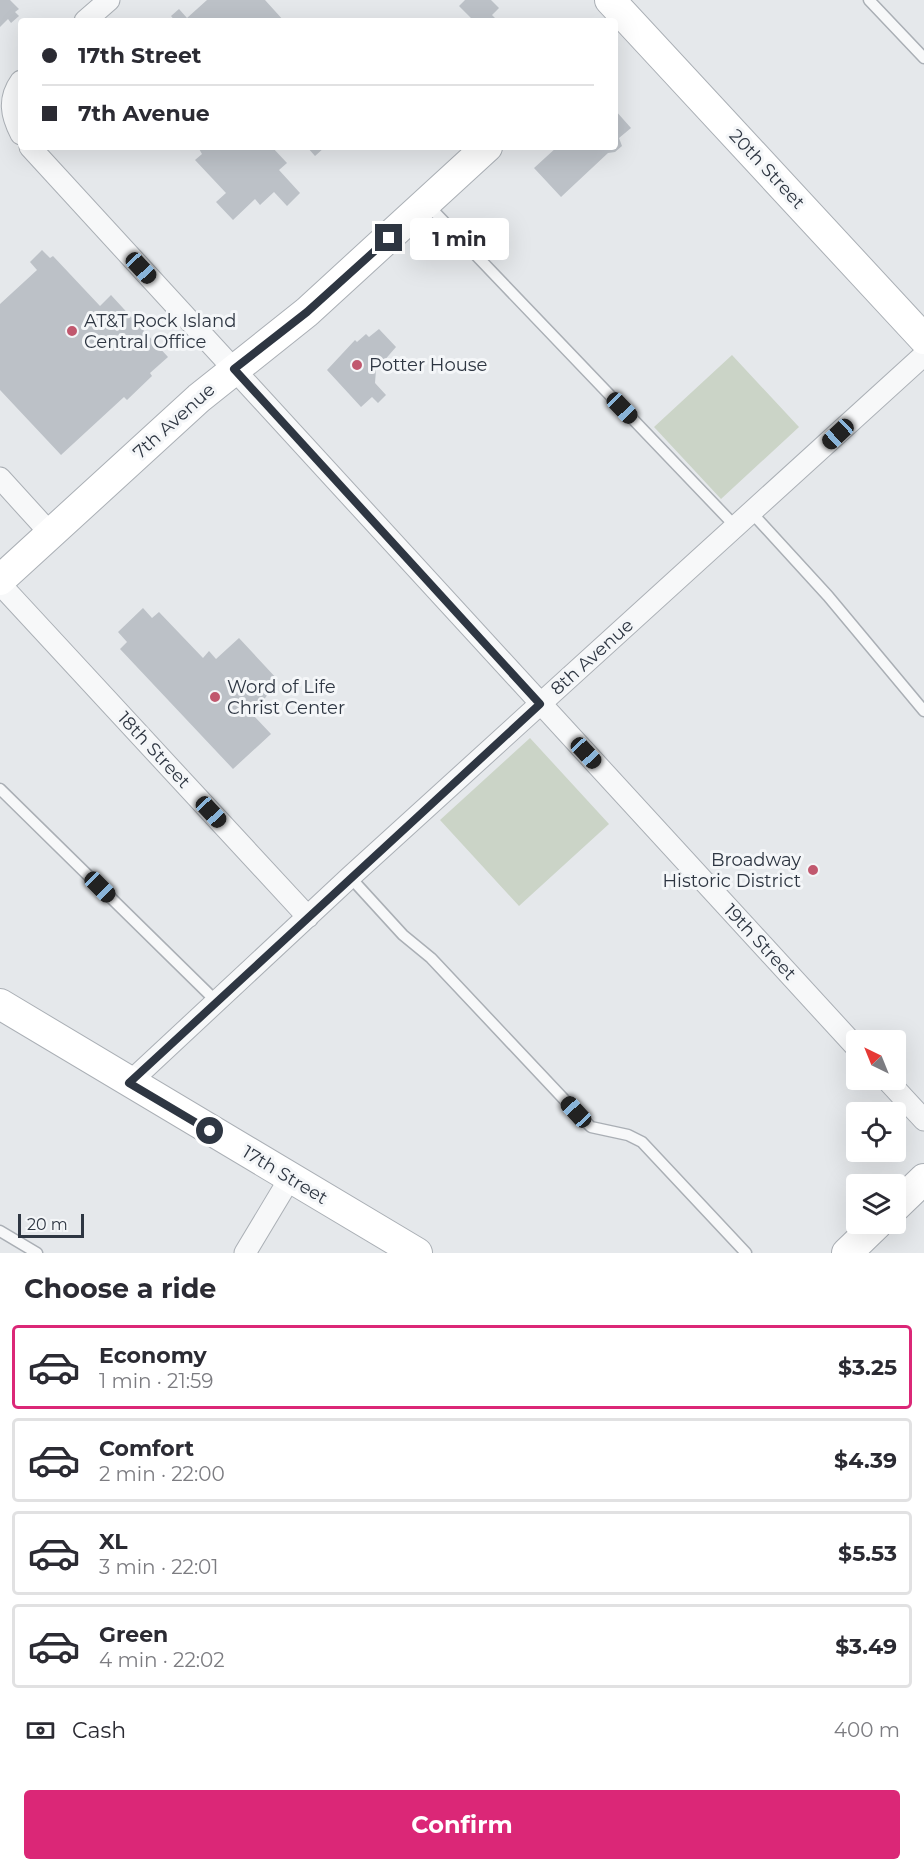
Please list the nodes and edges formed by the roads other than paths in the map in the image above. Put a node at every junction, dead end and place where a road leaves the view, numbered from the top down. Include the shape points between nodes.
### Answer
1 (869, 0) edge
2 (622, 9) edge
3 (924, 58) edge
4 (18, 87) edge
5 (18, 127) edge
6 (33, 150) edge
7 (484, 150) edge
8 (427, 203) junction
9 (924, 339) edge
10 (924, 355) edge
11 (234, 369) junction
12 (0, 478) edge
13 (744, 520) junction
14 (50, 533) junction
15 (0, 582) edge
16 (540, 704) junction
17 (924, 711) edge
18 (0, 789) edge
19 (350, 877) junction
20 (308, 917) junction
21 (217, 1002) junction
22 (0, 1004) edge
23 (846, 1036) edge
24 (129, 1083) junction
25 (896, 1090) edge
26 (924, 1120) edge
27 (290, 1178) junction
28 (924, 1179) edge
29 (906, 1196) edge
30 (0, 1231) edge
31 (867, 1234) edge
32 (38, 1253) edge
33 (245, 1253) edge
34 (417, 1253) edge
35 (746, 1253) edge
36 (847, 1253) edge

1 - 3 lane
2 - 9 street, 20th Street
4 - 5 street via 12,100
6 - 11 street, 19th Street
7 - 8 street, 7th Avenue
8 - 11 street, 7th Avenue via 307,312
8 - 13 lane
10 - 13 street, 8th Avenue
11 - 14 street, 7th Avenue
11 - 16 street, 19th Street
12 - 14 street
13 - 16 street, 8th Avenue
13 - 17 lane via 828,596
14 - 15 street, 7th Avenue
15 - 20 street, 18th Street
16 - 19 street, 8th Avenue
16 - 23 street, 19th Street
18 - 21 lane
19 - 20 street, 8th Avenue
19 - 35 lane via 591,1127 642,1142
20 - 21 street, 8th Avenue
21 - 24 street, 8th Avenue
22 - 24 street, 17th Street
24 - 27 street, 17th Street
25 - 26 street
27 - 33 street
27 - 34 street, 17th Street
28 - 29 street
30 - 32 lane
31 - 36 street

